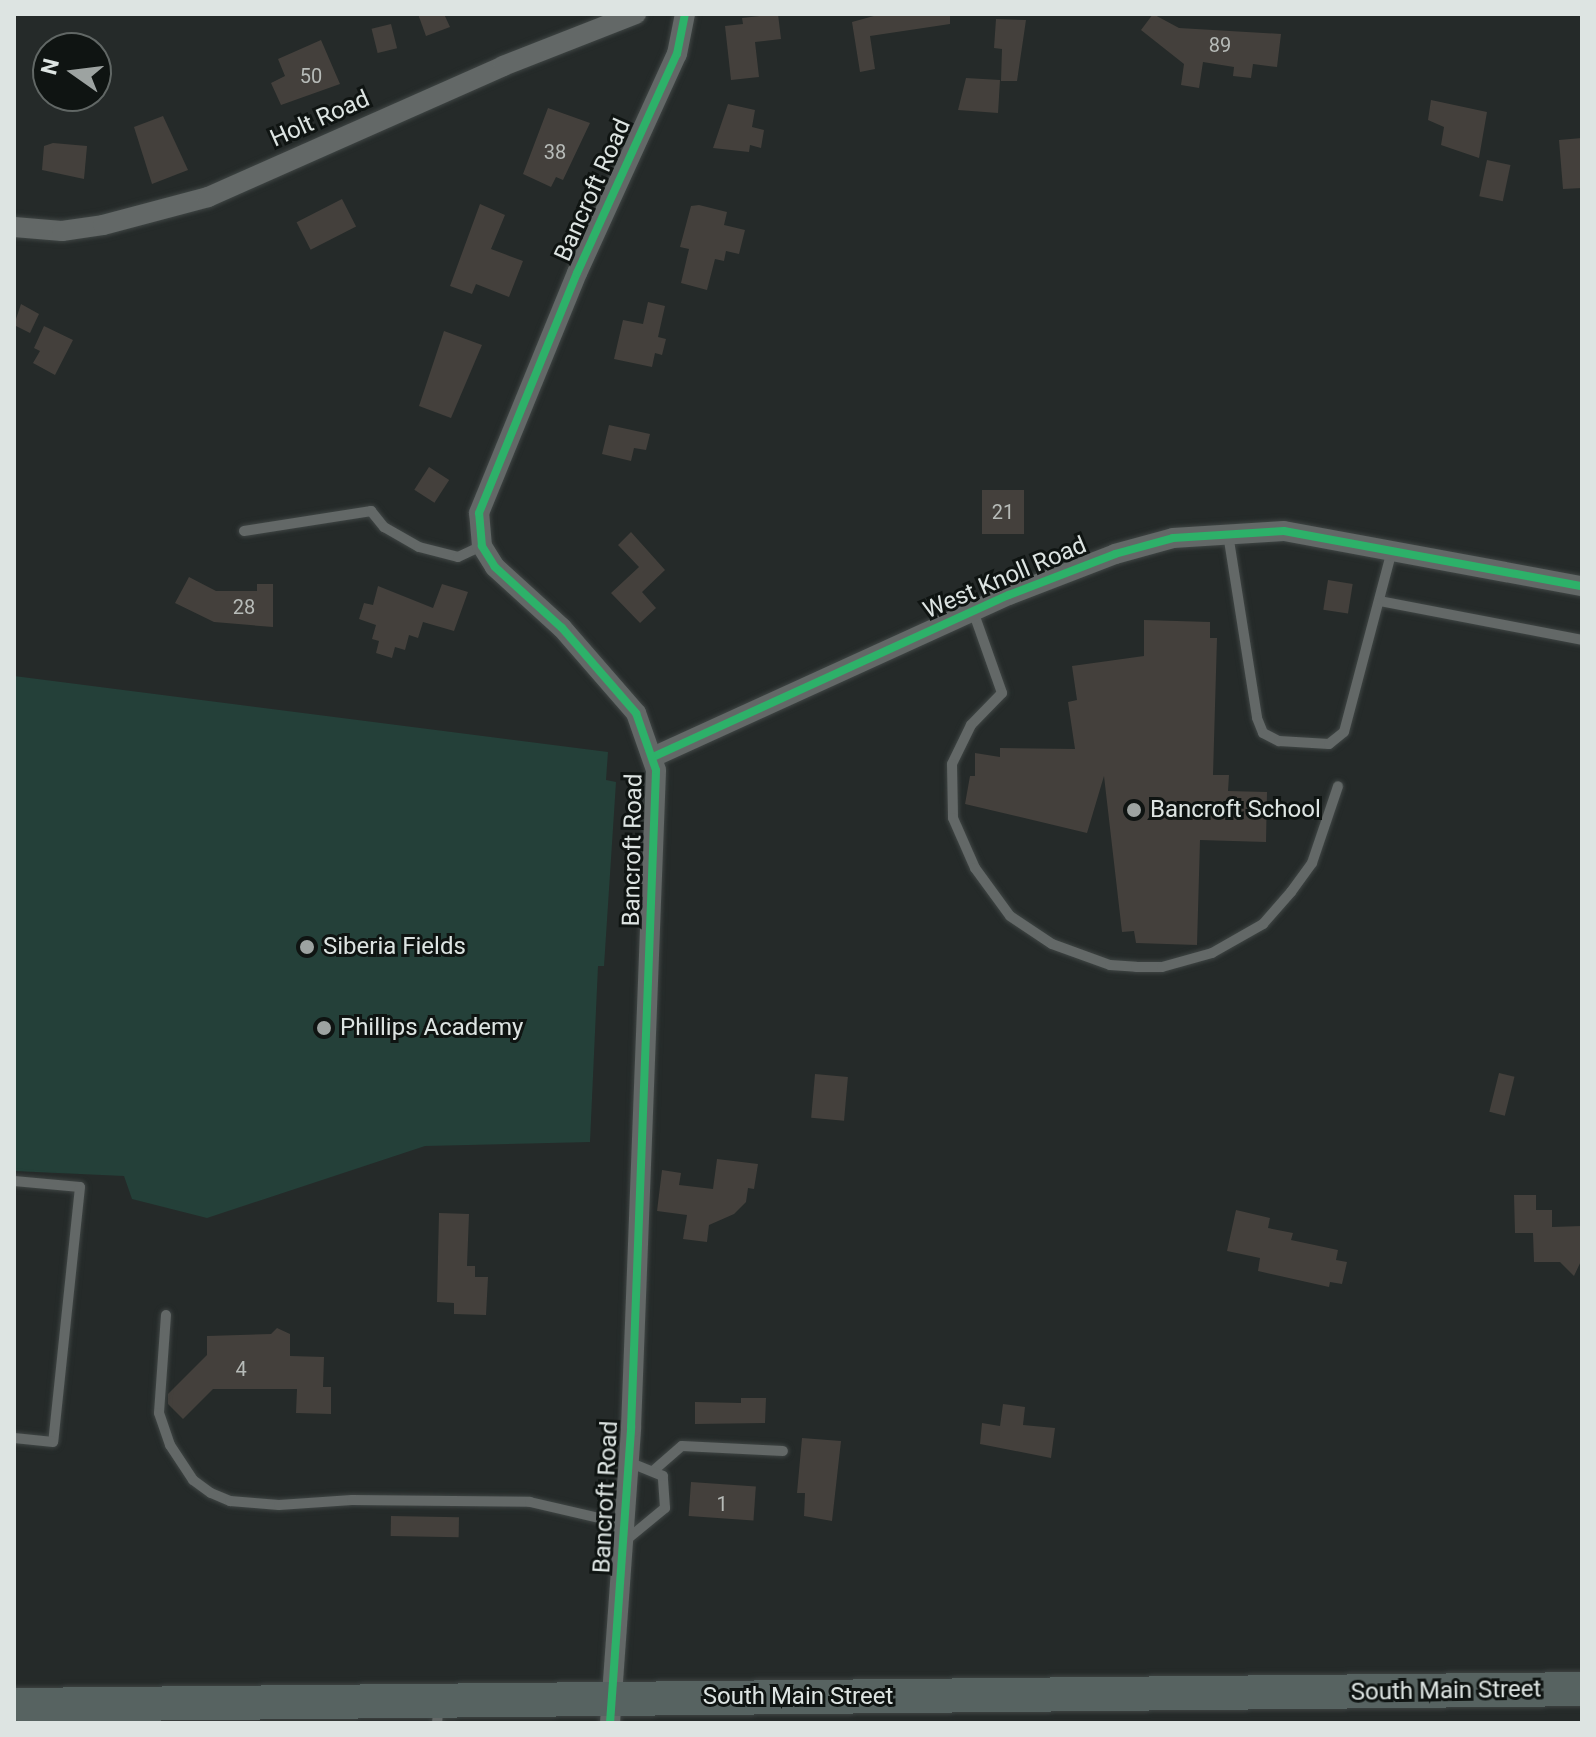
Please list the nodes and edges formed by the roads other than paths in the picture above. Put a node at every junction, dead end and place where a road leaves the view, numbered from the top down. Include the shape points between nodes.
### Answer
1 (636, 14) edge
2 (685, 14) edge
3 (14, 227) edge
4 (244, 531) dead end
5 (1228, 532) junction
6 (482, 546) junction
7 (1392, 550) junction
8 (1582, 586) edge
9 (1380, 601) junction
10 (973, 611) junction
11 (1582, 640) edge
12 (653, 757) junction
13 (1338, 786) dead end
14 (14, 1181) edge
15 (166, 1315) dead end
16 (14, 1438) edge
17 (783, 1451) dead end
18 (629, 1462) junction
19 (653, 1471) junction
20 (624, 1533) junction
21 (1582, 1689) edge
22 (14, 1705) edge
23 (611, 1710) edge
24 (438, 1713) edge

1 - 3 street, Holt Road via 503,66 208,197 103,225 62,231
2 - 6 street, Bancroft Road via 677,54 494,468 479,513
4 - 6 lane via 371,511 384,527 419,547 458,557
5 - 7 street, West Knoll Road via 1284,531
5 - 9 lane via 1257,718 1263,733 1279,741 1329,744 1344,732
5 - 10 street, West Knoll Road via 1173,538 1115,554
6 - 12 street, Bancroft Road via 495,567 562,628 626,702
7 - 8 street, West Knoll Road
7 - 9 lane
9 - 11 lane
10 - 12 street, West Knoll Road
10 - 13 lane via 1002,693 971,725 952,764 953,818 975,868 1010,916 1052,944 1100,962 1136,967 1162,967 1212,953 1263,924 1291,892 1312,863
12 - 18 street, Bancroft Road via 655,861
14 - 16 lane via 80,1187 53,1442
15 - 20 lane via 159,1413 170,1445 193,1480 211,1493 230,1501 279,1505 352,1500 530,1502
17 - 19 lane via 682,1446
18 - 19 lane
18 - 20 street, Bancroft Road
19 - 20 lane via 663,1476 665,1508
20 - 23 street, Bancroft Road
21 - 23 main road, South Main Street
22 - 24 main road, South Main Street
23 - 24 main road, South Main Street

